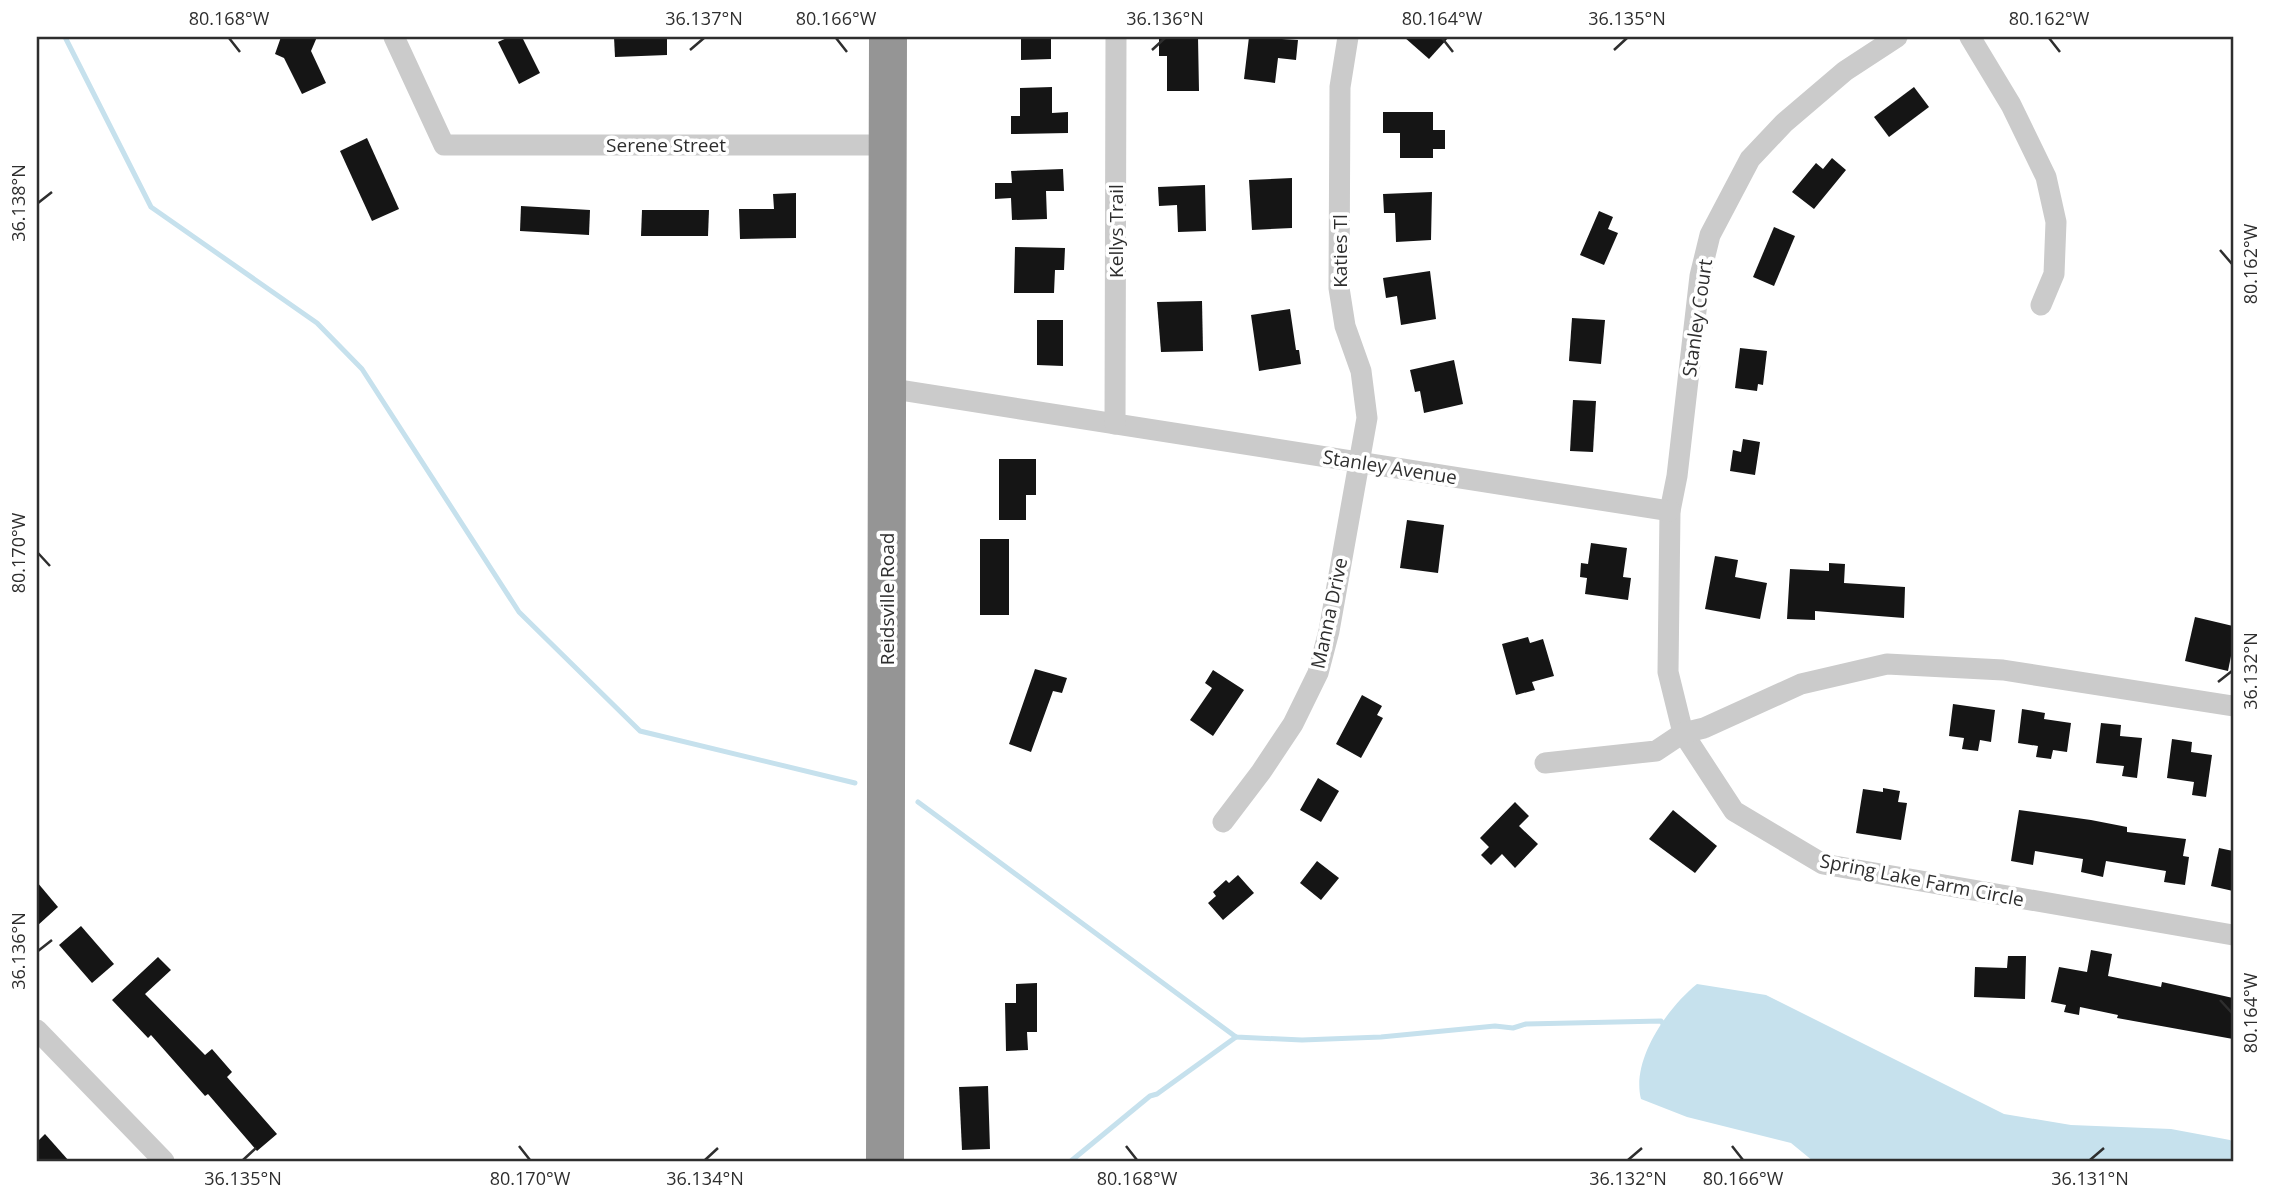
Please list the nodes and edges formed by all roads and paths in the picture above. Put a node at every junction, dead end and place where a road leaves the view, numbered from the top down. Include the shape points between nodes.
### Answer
1 (394, 37) edge
2 (888, 37) edge
3 (1116, 37) edge
4 (1348, 37) edge
5 (1897, 37) edge
6 (1970, 37) edge
7 (888, 145) junction
8 (2041, 305) dead end
9 (887, 388) junction
10 (1115, 424) junction
11 (1358, 462) junction
12 (1670, 511) junction
13 (2233, 706) edge
14 (1683, 733) junction
15 (1545, 763) dead end
16 (1223, 822) dead end
17 (2233, 935) edge
18 (37, 1030) edge
19 (164, 1161) edge
20 (885, 1161) edge

1 - 7 street, Serene Street via 444,145
2 - 7 highway, Reidsville Road
3 - 10 street, Kellys Trail
4 - 11 street, Katies Tl via 1340,87 1339,288 1345,326 1366,392 1367,418
5 - 12 street, Stanley Court via 1845,71 1784,122 1750,159 1710,235 1700,276
6 - 8 street via 2011,105 2046,177 2056,222 2054,274
7 - 9 highway, Reidsville Road
9 - 10 street, Stanley Avenue
9 - 20 highway, Reidsville Road
10 - 11 street, Stanley Avenue
11 - 12 street, Stanley Avenue
11 - 16 street, Manna Drive via 1318,673 1293,724
12 - 14 street via 1668,672
13 - 14 street via 2003,670 1887,664 1801,684
14 - 15 street via 1656,751
14 - 17 street, Spring Lake Farm Circle via 1734,811 1823,864
18 - 19 street

